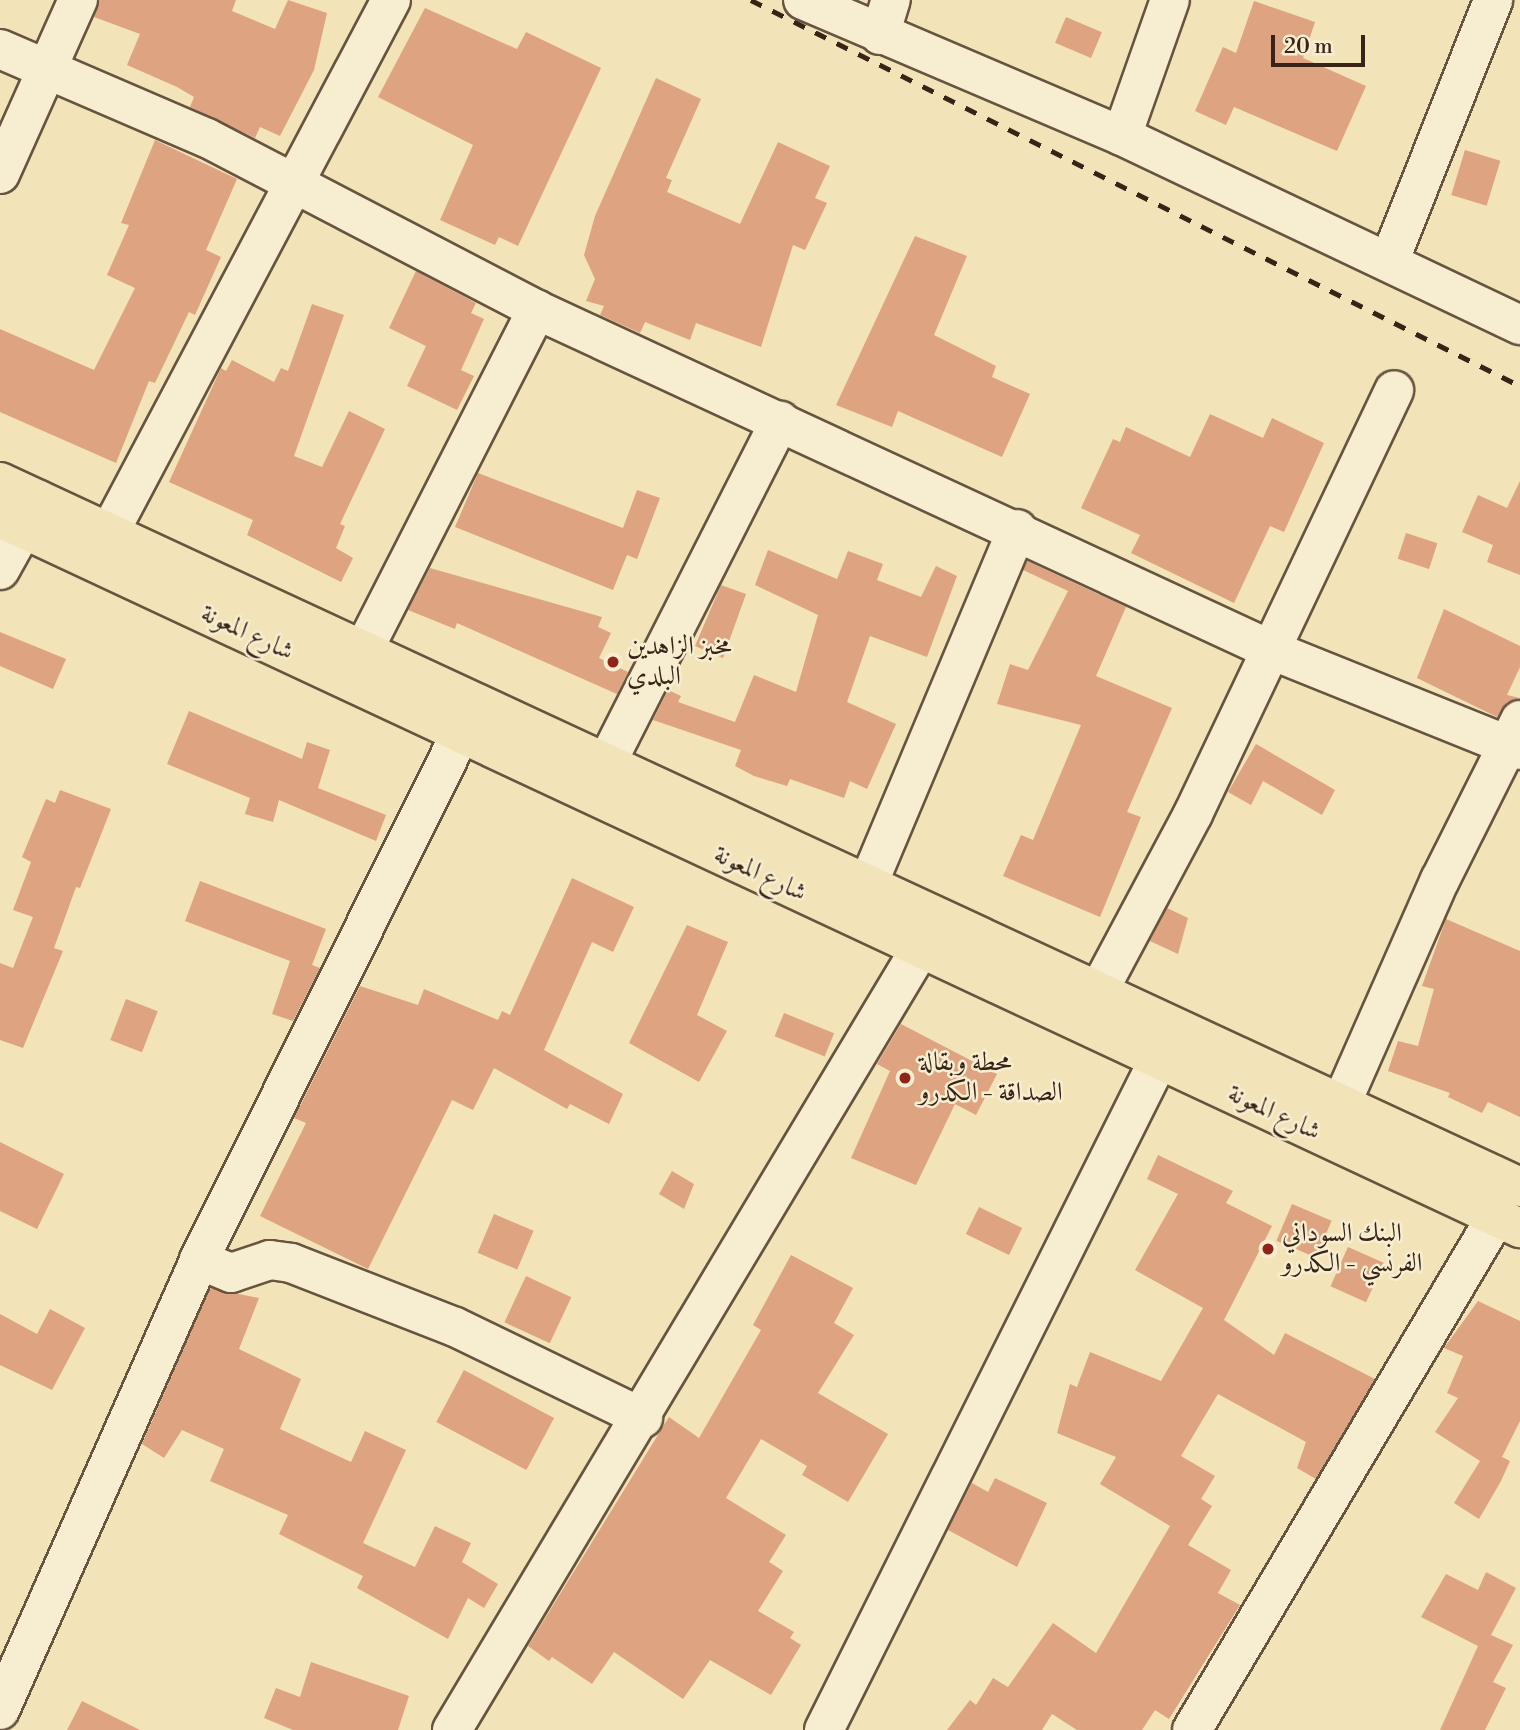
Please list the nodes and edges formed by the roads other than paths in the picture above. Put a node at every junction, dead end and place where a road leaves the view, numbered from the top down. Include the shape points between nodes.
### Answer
1 (78, 0) edge
2 (391, 0) edge
3 (803, 0) edge
4 (1170, 0) edge
5 (1493, 0) edge
6 (885, 18) edge
7 (0, 49) edge
8 (49, 70) junction
9 (1122, 136) junction
10 (0, 174) edge
11 (293, 182) junction
12 (1389, 262) junction
13 (537, 310) junction
14 (1520, 325) edge
15 (1394, 390) dead end
16 (780, 421) junction
17 (0, 482) edge
18 (21, 515) edge
19 (1017, 529) junction
20 (108, 535) junction
21 (0, 570) edge
22 (365, 649) junction
23 (1271, 650) junction
24 (460, 735) junction
25 (1515, 738) edge
26 (606, 764) junction
27 (718, 835) junction
28 (868, 884) junction
29 (920, 950) junction
30 (1098, 992) junction
31 (1159, 1059) junction
32 (1341, 1104) junction
33 (1520, 1187) edge
34 (1508, 1223) edge
35 (199, 1260) junction
36 (643, 1418) junction
37 (0, 1710) edge
38 (452, 1730) edge
39 (824, 1730) edge
40 (1192, 1730) edge

1 - 8 street
2 - 11 street
3 - 6 street
4 - 9 street
5 - 12 street
6 - 9 street
7 - 8 street
8 - 10 street
8 - 11 street via 207,138
9 - 12 street
11 - 13 street
11 - 20 street
12 - 14 street
13 - 16 street
13 - 22 street
15 - 23 street
16 - 19 street
16 - 26 street
17 - 18 highway, شارع المعونة
18 - 20 highway, شارع المعونة
18 - 21 street
18 - 24 highway, شارع المعونة
19 - 23 street
19 - 28 street
20 - 22 highway, شارع المعونة
22 - 26 highway, شارع المعونة
23 - 25 street
23 - 30 street
24 - 27 highway, شارع المعونة
24 - 35 street
25 - 32 street
26 - 27 highway, شارع المعونة
27 - 28 highway, شارع المعونة
27 - 29 highway, شارع المعونة
28 - 30 highway, شارع المعونة
29 - 31 highway, شارع المعونة
29 - 36 street
30 - 32 highway, شارع المعونة
31 - 34 highway, شارع المعونة
31 - 39 street
32 - 33 highway, شارع المعونة
34 - 40 street
35 - 36 street via 231,1273 270,1260 291,1263 455,1327
35 - 37 street
36 - 38 street

